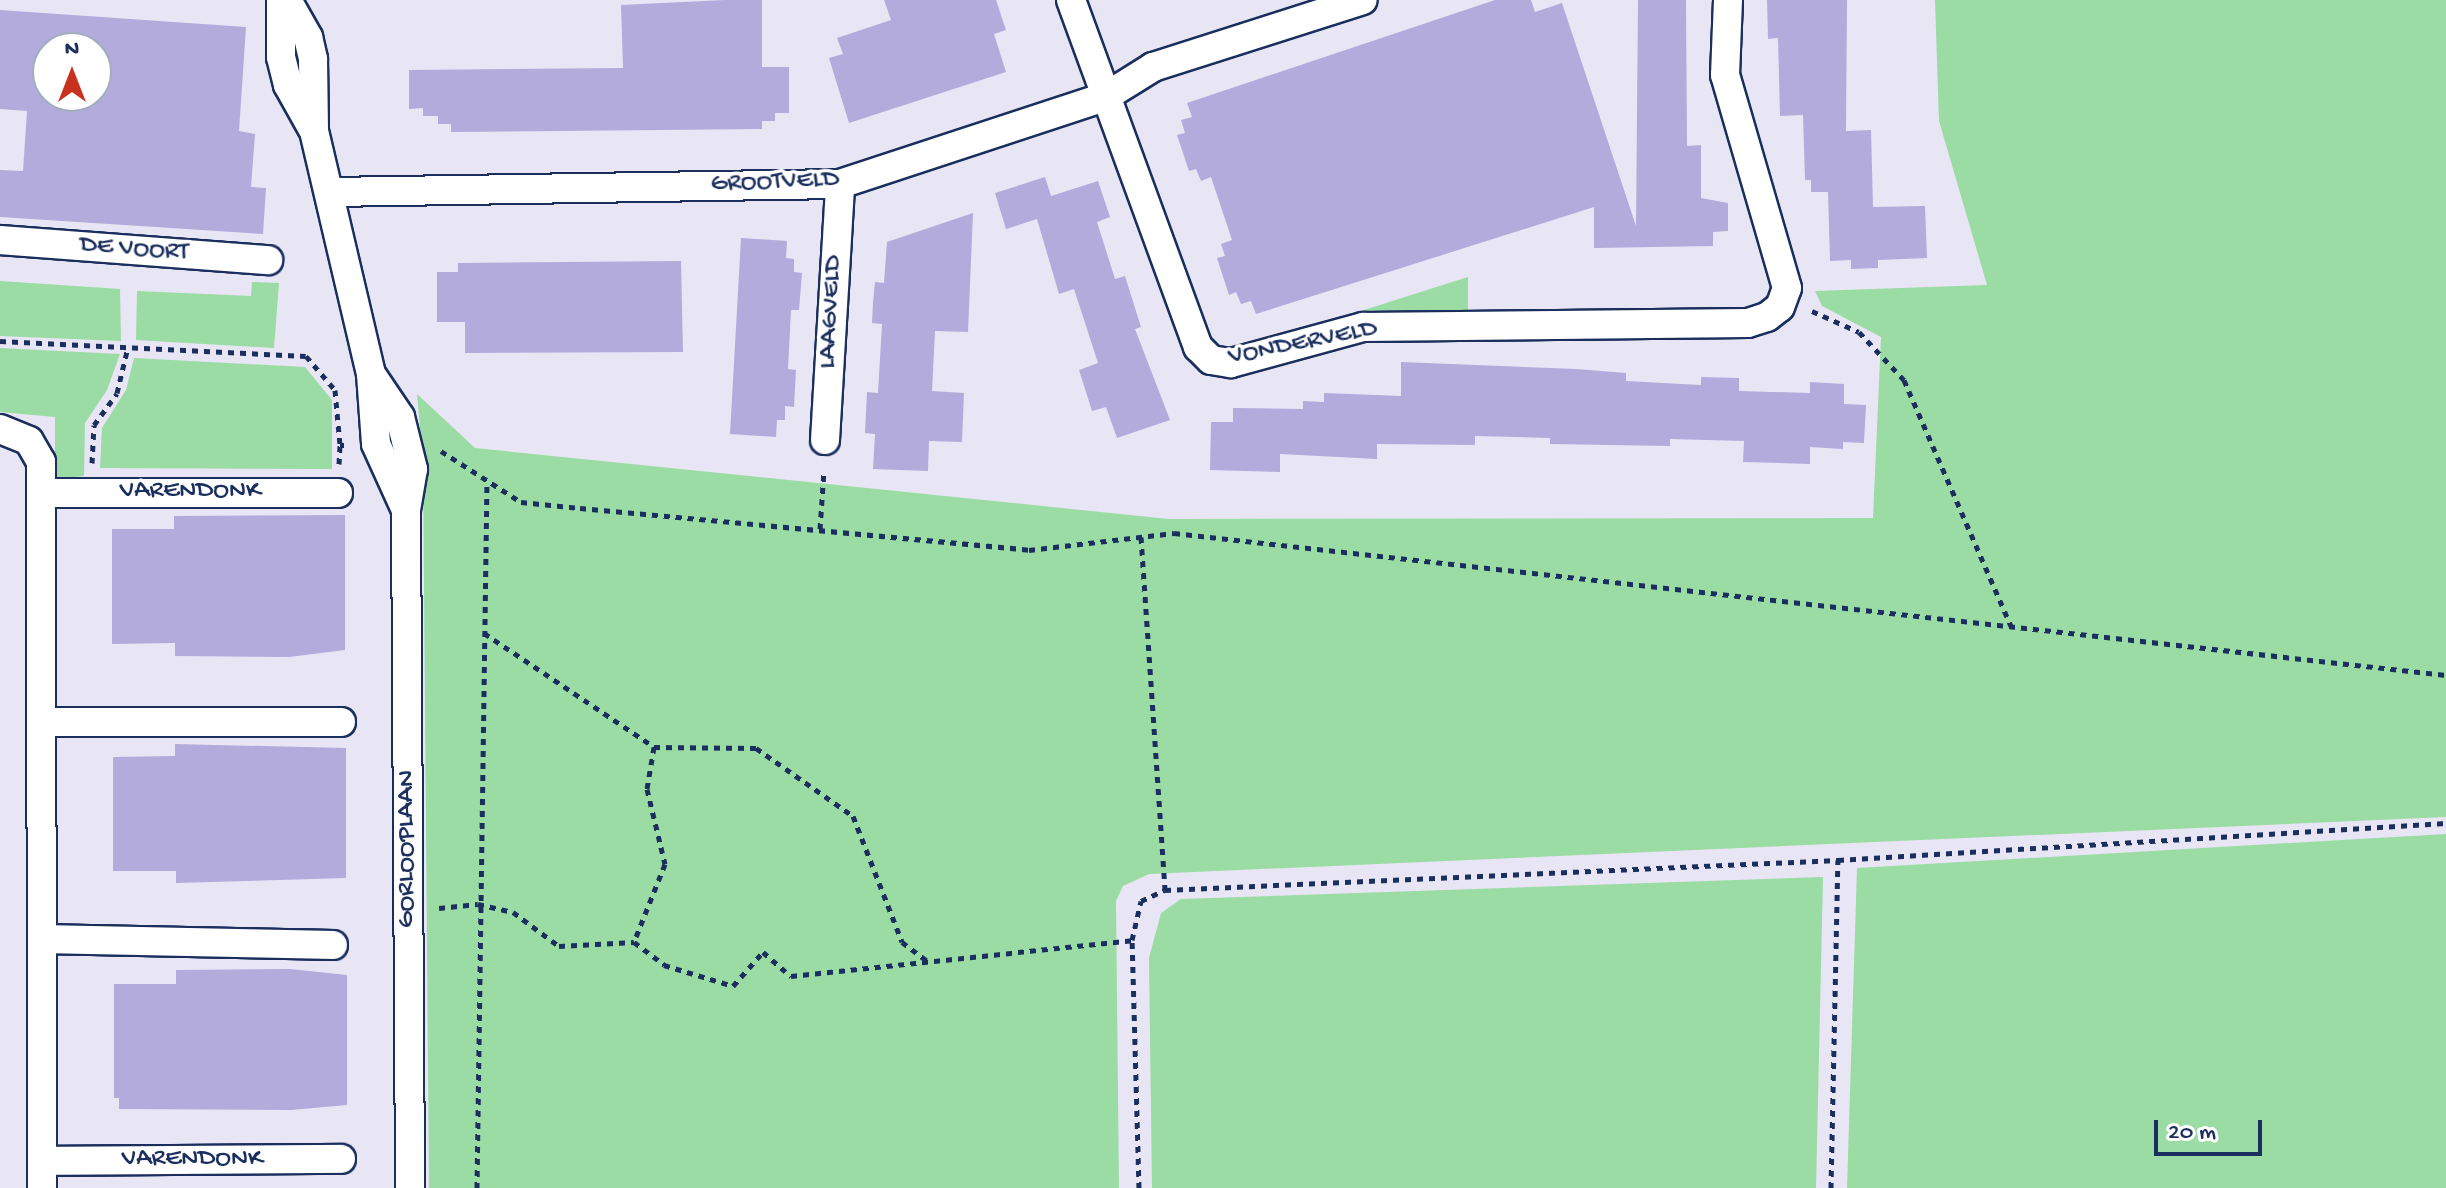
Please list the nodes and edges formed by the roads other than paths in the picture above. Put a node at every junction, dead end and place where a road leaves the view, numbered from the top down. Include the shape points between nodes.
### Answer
1 (284, 0) edge
2 (1071, 0) edge
3 (1363, 0) edge
4 (1728, 0) edge
5 (1105, 97) junction
6 (840, 184) junction
7 (330, 192) junction
8 (0, 240) edge
9 (268, 260) dead end
10 (371, 374) junction
11 (0, 429) edge
12 (825, 440) road end
13 (41, 493) junction
14 (338, 493) dead end
15 (406, 510) junction
16 (43, 722) junction
17 (341, 722) dead end
18 (43, 939) junction
19 (333, 945) dead end
20 (341, 1159) dead end
21 (42, 1174) edge
22 (410, 1188) edge

1 - 7 street, GORLOOPLAAN via 281,57 288,85 314,131
2 - 5 street
3 - 5 street via 1153,67
4 - 5 street, VONDERVELD via 1725,75 1784,265 1783,298 1767,317 1748,323 1363,327 1231,363 1211,360 1198,347
5 - 6 street, GROOTVELD
6 - 7 street, GROOTVELD
6 - 12 street, LAAGVELD
7 - 10 street, GORLOOPLAAN
8 - 9 street, DE VOORT
10 - 15 street, GORLOOPLAAN via 376,444
10 - 15 street, GORLOOPLAAN via 400,417 410,445 413,469
11 - 13 street, VARENDONK via 29,441 41,462
13 - 14 street, VARENDONK
13 - 16 street, VARENDONK
15 - 22 street, GORLOOPLAAN
16 - 17 street
16 - 18 street, VARENDONK
18 - 19 street
18 - 21 street, VARENDONK
20 - 21 street, VARENDONK

